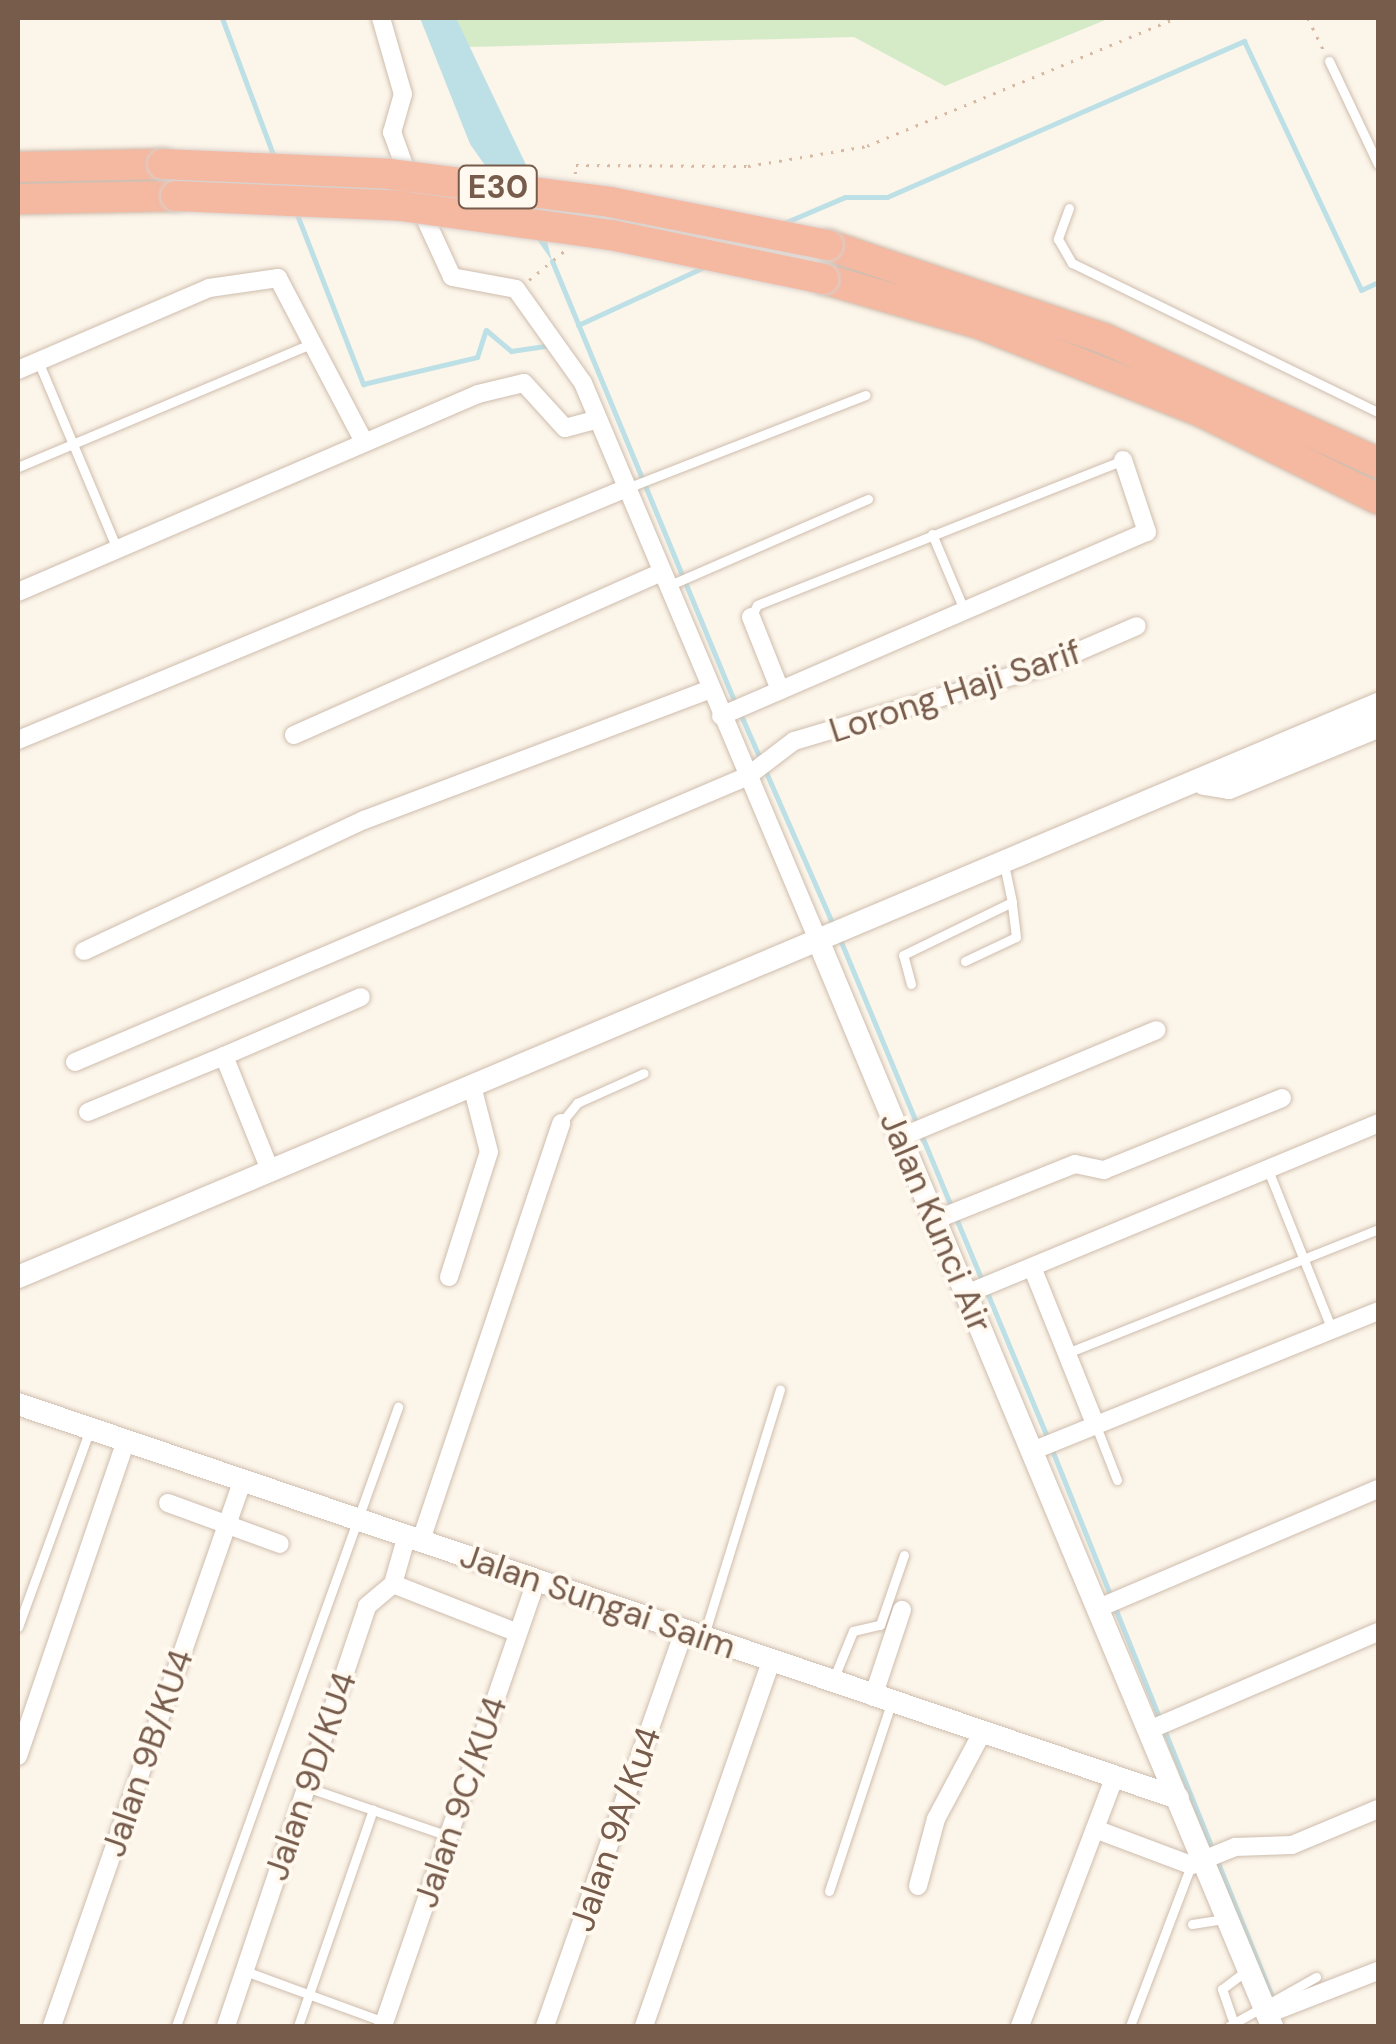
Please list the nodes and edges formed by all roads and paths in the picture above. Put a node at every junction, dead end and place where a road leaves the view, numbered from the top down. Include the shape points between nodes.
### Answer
1 (381, 18) edge
2 (1176, 18) edge
3 (1308, 18) edge
4 (1329, 62) joint
5 (1378, 164) edge
6 (18, 167) edge
7 (574, 183) dead end
8 (18, 199) edge
9 (1070, 208) dead end
10 (566, 238) dead end
11 (539, 273) dead end
12 (318, 341) junction
13 (38, 361) junction
14 (18, 370) edge
15 (866, 395) dead end
16 (1378, 412) edge
17 (598, 418) junction
18 (364, 442) junction
19 (74, 444) junction
20 (1123, 460) joint
21 (1378, 462) edge
22 (18, 468) edge
23 (631, 483) junction
24 (868, 499) dead end
25 (1378, 499) edge
26 (932, 534) junction
27 (117, 549) junction
28 (669, 580) junction
29 (18, 592) edge
30 (964, 612) junction
31 (752, 616) joint
32 (1137, 626) dead end
33 (710, 689) junction
34 (780, 690) junction
35 (1378, 704) edge
36 (726, 714) junction
37 (1378, 726) edge
38 (294, 735) dead end
39 (18, 740) edge
40 (753, 772) junction
41 (1204, 784) junction
42 (1003, 860) junction
43 (1012, 902) junction
44 (822, 939) junction
45 (84, 951) dead end
46 (965, 961) dead end
47 (911, 984) dead end
48 (361, 996) dead end
49 (1157, 1030) dead end
50 (224, 1056) junction
51 (74, 1062) dead end
52 (644, 1074) dead end
53 (472, 1086) junction
54 (1282, 1098) dead end
55 (88, 1112) dead end
56 (1378, 1123) edge
57 (562, 1124) joint
58 (913, 1131) junction
59 (1267, 1167) junction
60 (270, 1170) junction
61 (948, 1214) junction
62 (1378, 1228) edge
63 (1304, 1259) junction
64 (1032, 1267) junction
65 (18, 1277) edge
66 (449, 1278) dead end
67 (980, 1289) junction
68 (1378, 1311) edge
69 (1332, 1330) junction
70 (1067, 1353) junction
71 (780, 1389) dead end
72 (18, 1404) edge
73 (398, 1407) dead end
74 (1096, 1426) junction
75 (90, 1430) junction
76 (126, 1440) junction
77 (1038, 1449) junction
78 (243, 1479) junction
79 (1117, 1480) dead end
80 (1378, 1488) edge
81 (168, 1503) dead end
82 (356, 1517) junction
83 (226, 1523) junction
84 (414, 1538) junction
85 (280, 1544) dead end
86 (904, 1555) dead end
87 (537, 1578) junction
88 (393, 1584) junction
89 (1104, 1606) junction
90 (902, 1610) dead end
91 (18, 1627) edge
92 (1378, 1632) edge
93 (518, 1633) junction
94 (694, 1634) junction
95 (771, 1661) junction
96 (832, 1683) junction
97 (882, 1701) junction
98 (1159, 1725) junction
99 (983, 1732) junction
100 (18, 1756) edge
101 (1115, 1776) junction
102 (306, 1788) junction
103 (1178, 1798) junction
104 (1378, 1809) edge
105 (373, 1810) junction
106 (1095, 1829) junction
107 (448, 1836) junction
108 (1201, 1861) junction
109 (918, 1886) dead end
110 (829, 1891) dead end
111 (1227, 1918) junction
112 (1192, 1924) dead end
113 (1248, 1970) junction
114 (1378, 1970) edge
115 (245, 1971) junction
116 (1316, 1976) dead end
117 (308, 1994) junction
118 (1273, 2010) edge
119 (1230, 2022) edge
120 (383, 2024) edge
121 (52, 2026) edge
122 (176, 2026) edge
123 (226, 2026) edge
124 (298, 2026) edge
125 (546, 2026) edge
126 (644, 2026) edge
127 (1020, 2026) edge
128 (1130, 2026) edge

1 - 17 street, Jalan Kunci Air via 403,94 392,132 438,256 459,281 516,290 583,383
2 - 7 path via 867,146 748,166 576,165
3 - 4 path
4 - 5 lane
6 - 21 highway, E30, bridge via 164,164 426,178 610,202 828,245 1105,338
8 - 25 highway, E30, bridge via 176,196 402,206 611,235 824,280 1017,338 1202,412
9 - 16 lane via 1058,239 1072,263
10 - 11 path via 563,257
12 - 13 street via 294,293 278,278 252,275
12 - 18 street
12 - 19 lane
13 - 14 street
13 - 19 lane
15 - 23 lane
17 - 18 street via 565,428 524,383
17 - 23 street, Jalan Kunci Air
18 - 27 street
19 - 22 lane
19 - 27 lane
20 - 26 lane
20 - 30 street via 1147,532
23 - 28 street, Jalan Kunci Air
23 - 39 street
24 - 28 lane via 701,573
26 - 30 lane
26 - 31 lane via 757,604
27 - 29 street
28 - 33 street, Jalan Kunci Air
28 - 38 street
30 - 34 street
31 - 34 street
32 - 40 street, Lorong Haji Sarif via 1059,661 773,754
33 - 36 street, Jalan Kunci Air
33 - 45 street via 364,820
34 - 36 street
35 - 41 street
36 - 40 street, Jalan Kunci Air
37 - 41 street via 1228,788
40 - 44 street, Jalan Kunci Air
40 - 51 street
41 - 42 street
42 - 43 lane
42 - 44 street
43 - 46 lane via 1016,937
43 - 47 lane via 903,955
44 - 53 street
44 - 58 street, Jalan Kunci Air
48 - 50 street
49 - 58 street
50 - 55 street
50 - 60 street
52 - 57 lane via 576,1103
53 - 60 street
53 - 66 street via 489,1152
54 - 61 street via 1104,1170 1075,1164
56 - 59 street
57 - 84 street, Jalan 9D/KU4
58 - 61 street, Jalan Kunci Air
59 - 63 lane
59 - 64 street
60 - 65 street
61 - 67 street, Jalan Kunci Air
62 - 63 lane
63 - 69 lane
63 - 70 lane
64 - 67 street
64 - 70 street
67 - 77 street, Jalan Kunci Air
68 - 69 street
69 - 74 street
70 - 74 street
71 - 94 lane
72 - 75 street, Jalan Sungai Saim
73 - 82 lane
74 - 77 street
74 - 79 lane
75 - 76 street, Jalan Sungai Saim
75 - 91 lane
76 - 78 street, Jalan Sungai Saim
76 - 100 street
77 - 89 street, Jalan Kunci Air
78 - 82 street, Jalan Sungai Saim
78 - 83 street, Jalan 9B/KU4
80 - 89 street
81 - 83 street
82 - 84 street, Jalan Sungai Saim
82 - 122 lane
83 - 85 street
83 - 121 street, Jalan 9B/KU4
84 - 87 street, Jalan Sungai Saim
84 - 88 street, Jalan 9D/KU4
86 - 96 lane via 880,1626 853,1632
87 - 93 street, Jalan 9C/KU4
87 - 94 street, Jalan Sungai Saim
88 - 93 street
88 - 102 street, Jalan 9D/KU4 via 368,1606
89 - 98 street, Jalan Kunci Air
90 - 97 street
92 - 98 street
93 - 107 street, Jalan 9C/KU4
94 - 95 street, Jalan Sungai Saim
94 - 125 street, Jalan 9A/Ku4
95 - 96 street, Jalan Sungai Saim
95 - 126 street
96 - 97 street, Jalan Sungai Saim
97 - 99 street, Jalan Sungai Saim
97 - 110 lane
98 - 103 street, Jalan Kunci Air
99 - 101 street, Jalan Sungai Saim
99 - 109 street via 936,1819
101 - 103 street, Jalan Sungai Saim
101 - 106 street
102 - 105 lane
102 - 115 street, Jalan 9D/KU4
103 - 108 street, Jalan Kunci Air
104 - 108 street via 1292,1845 1230,1850
105 - 107 lane
105 - 117 lane
106 - 108 street
106 - 127 street
107 - 120 street, Jalan 9C/KU4
108 - 111 street, Jalan Kunci Air
108 - 128 lane
111 - 112 lane
111 - 113 street, Jalan Kunci Air
113 - 118 street, Jalan Kunci Air
113 - 119 lane via 1222,1988
114 - 118 street
115 - 117 lane
115 - 123 street, Jalan 9D/KU4
116 - 118 lane
117 - 120 lane
117 - 124 lane
118 - 119 lane

